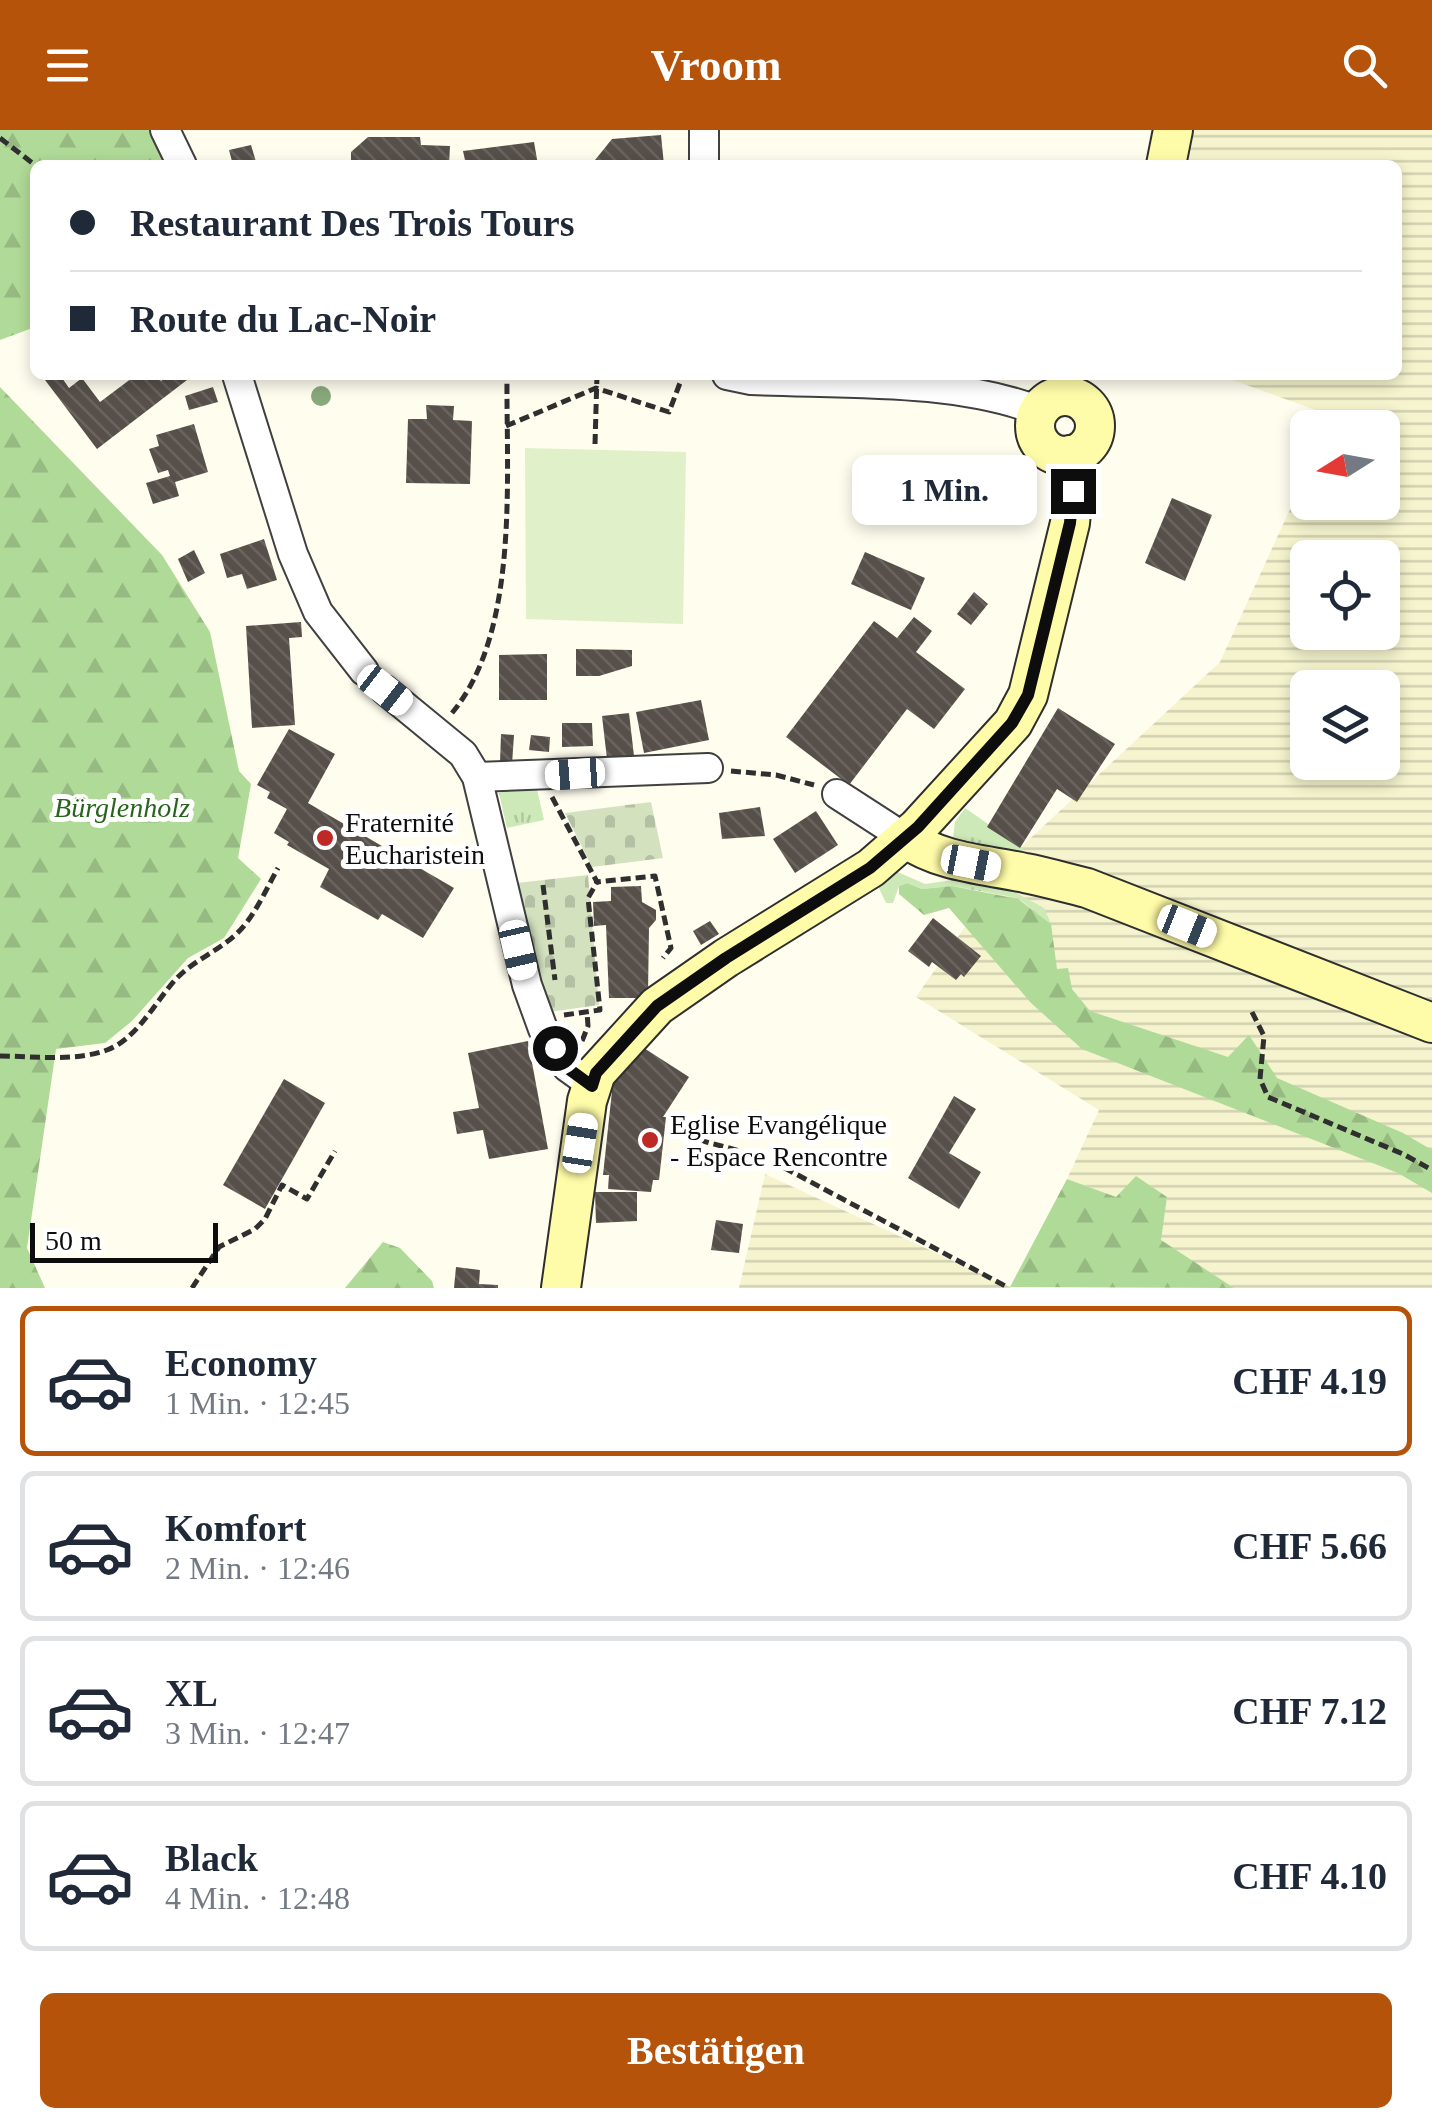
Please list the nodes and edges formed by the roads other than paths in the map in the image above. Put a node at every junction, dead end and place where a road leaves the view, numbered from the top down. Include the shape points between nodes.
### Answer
1 (166, 130) edge
2 (704, 130) edge
3 (1173, 130) edge
4 (180, 160) edge
5 (704, 160) edge
6 (1167, 160) edge
7 (239, 380) edge
8 (751, 380) edge
9 (1094, 389) edge
10 (1039, 412) junction
11 (1070, 456) junction
12 (708, 768) road end
13 (476, 777) junction
14 (837, 794) road end
15 (905, 838) junction
16 (1432, 1023) edge
17 (592, 1086) junction
18 (561, 1288) edge

1 - 4 street
2 - 5 street
3 - 6 main road
7 - 13 street via 318,612 374,680 463,754
8 - 10 street via 960,390
9 - 10 main road via 1060,396
9 - 11 main road via 1092,438
10 - 11 main road via 1036,430 1044,447
11 - 15 main road via 1070,523 1028,695 1006,731
12 - 13 street
13 - 17 street via 532,1000 566,1067
14 - 15 street
15 - 16 main road via 944,858 1087,888
15 - 17 main road via 870,868 657,1006 596,1073
17 - 18 main road

